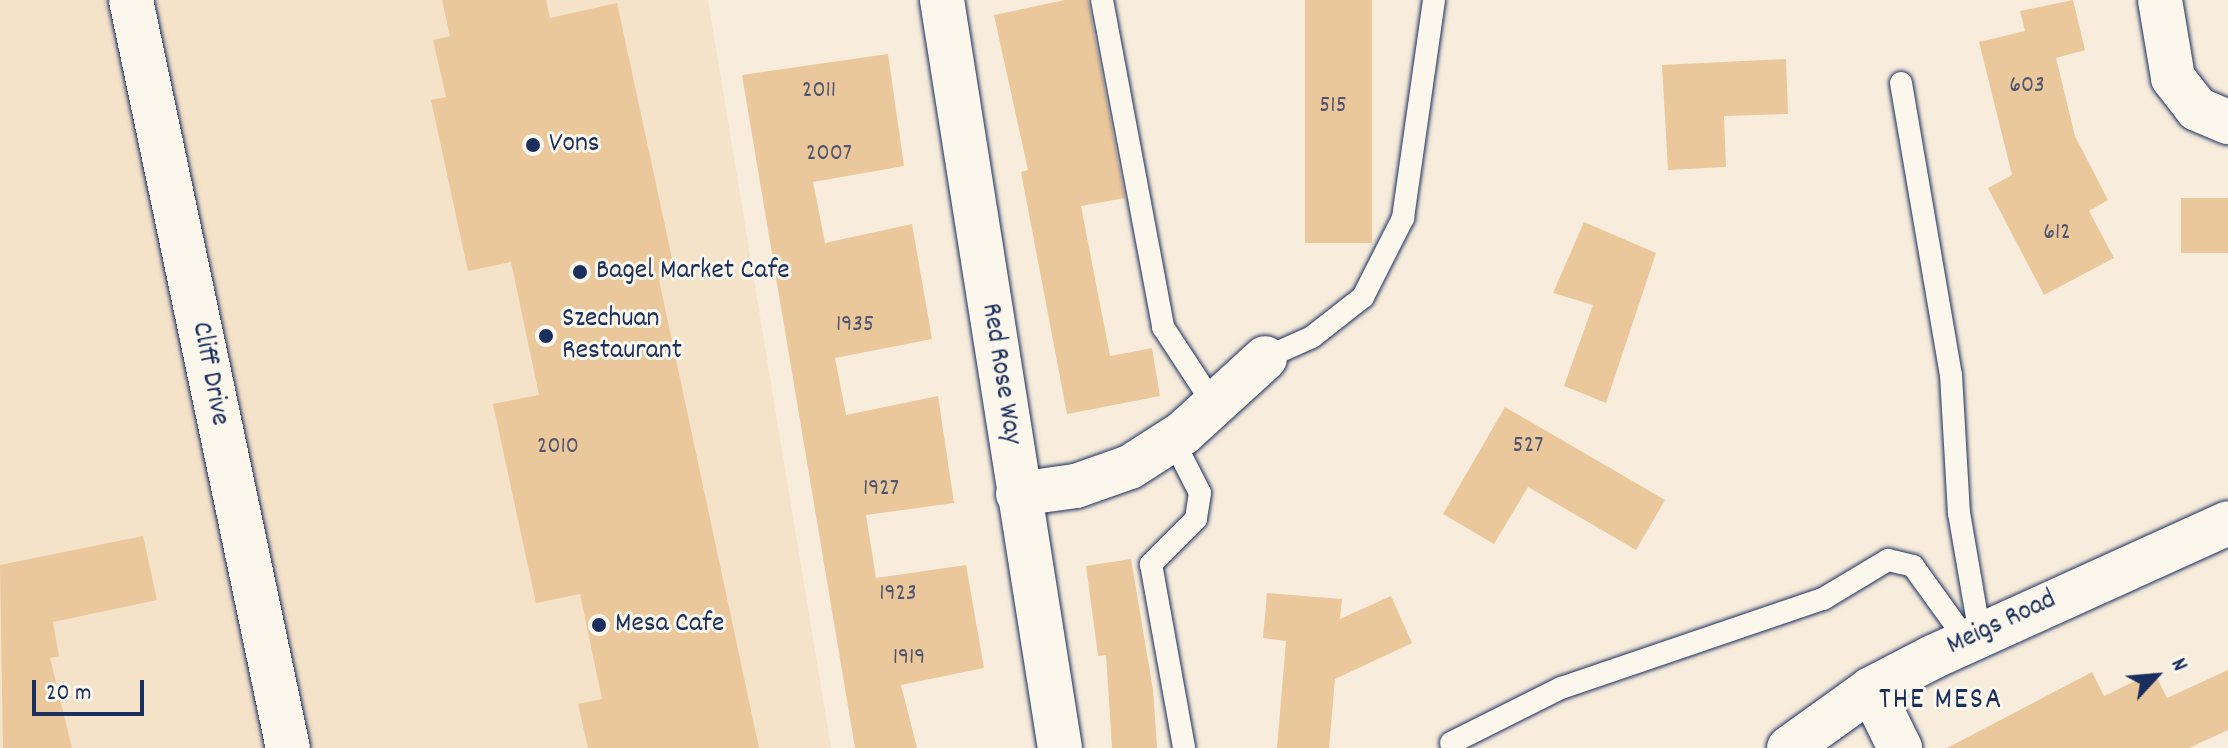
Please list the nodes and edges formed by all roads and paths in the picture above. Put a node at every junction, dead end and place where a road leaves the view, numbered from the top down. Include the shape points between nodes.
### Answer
1 (131, 0) edge
2 (944, 0) edge
3 (1102, 0) edge
4 (1434, 0) edge
5 (2160, 0) edge
6 (1901, 83) dead end
7 (2228, 122) edge
8 (1265, 358) joint
9 (1214, 405) junction
10 (1173, 440) junction
11 (1018, 494) junction
12 (2228, 523) edge
13 (1974, 638) junction
14 (1871, 689) junction
15 (1451, 743) dead end
16 (288, 748) edge
17 (1060, 748) edge
18 (1184, 748) edge
19 (1789, 748) edge
20 (1900, 748) edge

1 - 16 street, Cliff Drive
2 - 11 street, Red Rose Way
3 - 9 lane via 1163,327
4 - 8 lane via 1403,218 1363,297 1312,337
5 - 7 street via 2167,59 2183,96
6 - 13 lane via 1951,375 1959,513
8 - 9 street
9 - 10 street
10 - 11 street via 1117,472
10 - 18 lane via 1200,493 1196,519 1151,564
11 - 17 street, Red Rose Way
12 - 13 street, Meigs Road
13 - 14 street, Meigs Road
13 - 15 lane via 1913,566 1888,560 1823,599 1561,688
14 - 19 street, Meigs Road
14 - 20 street

